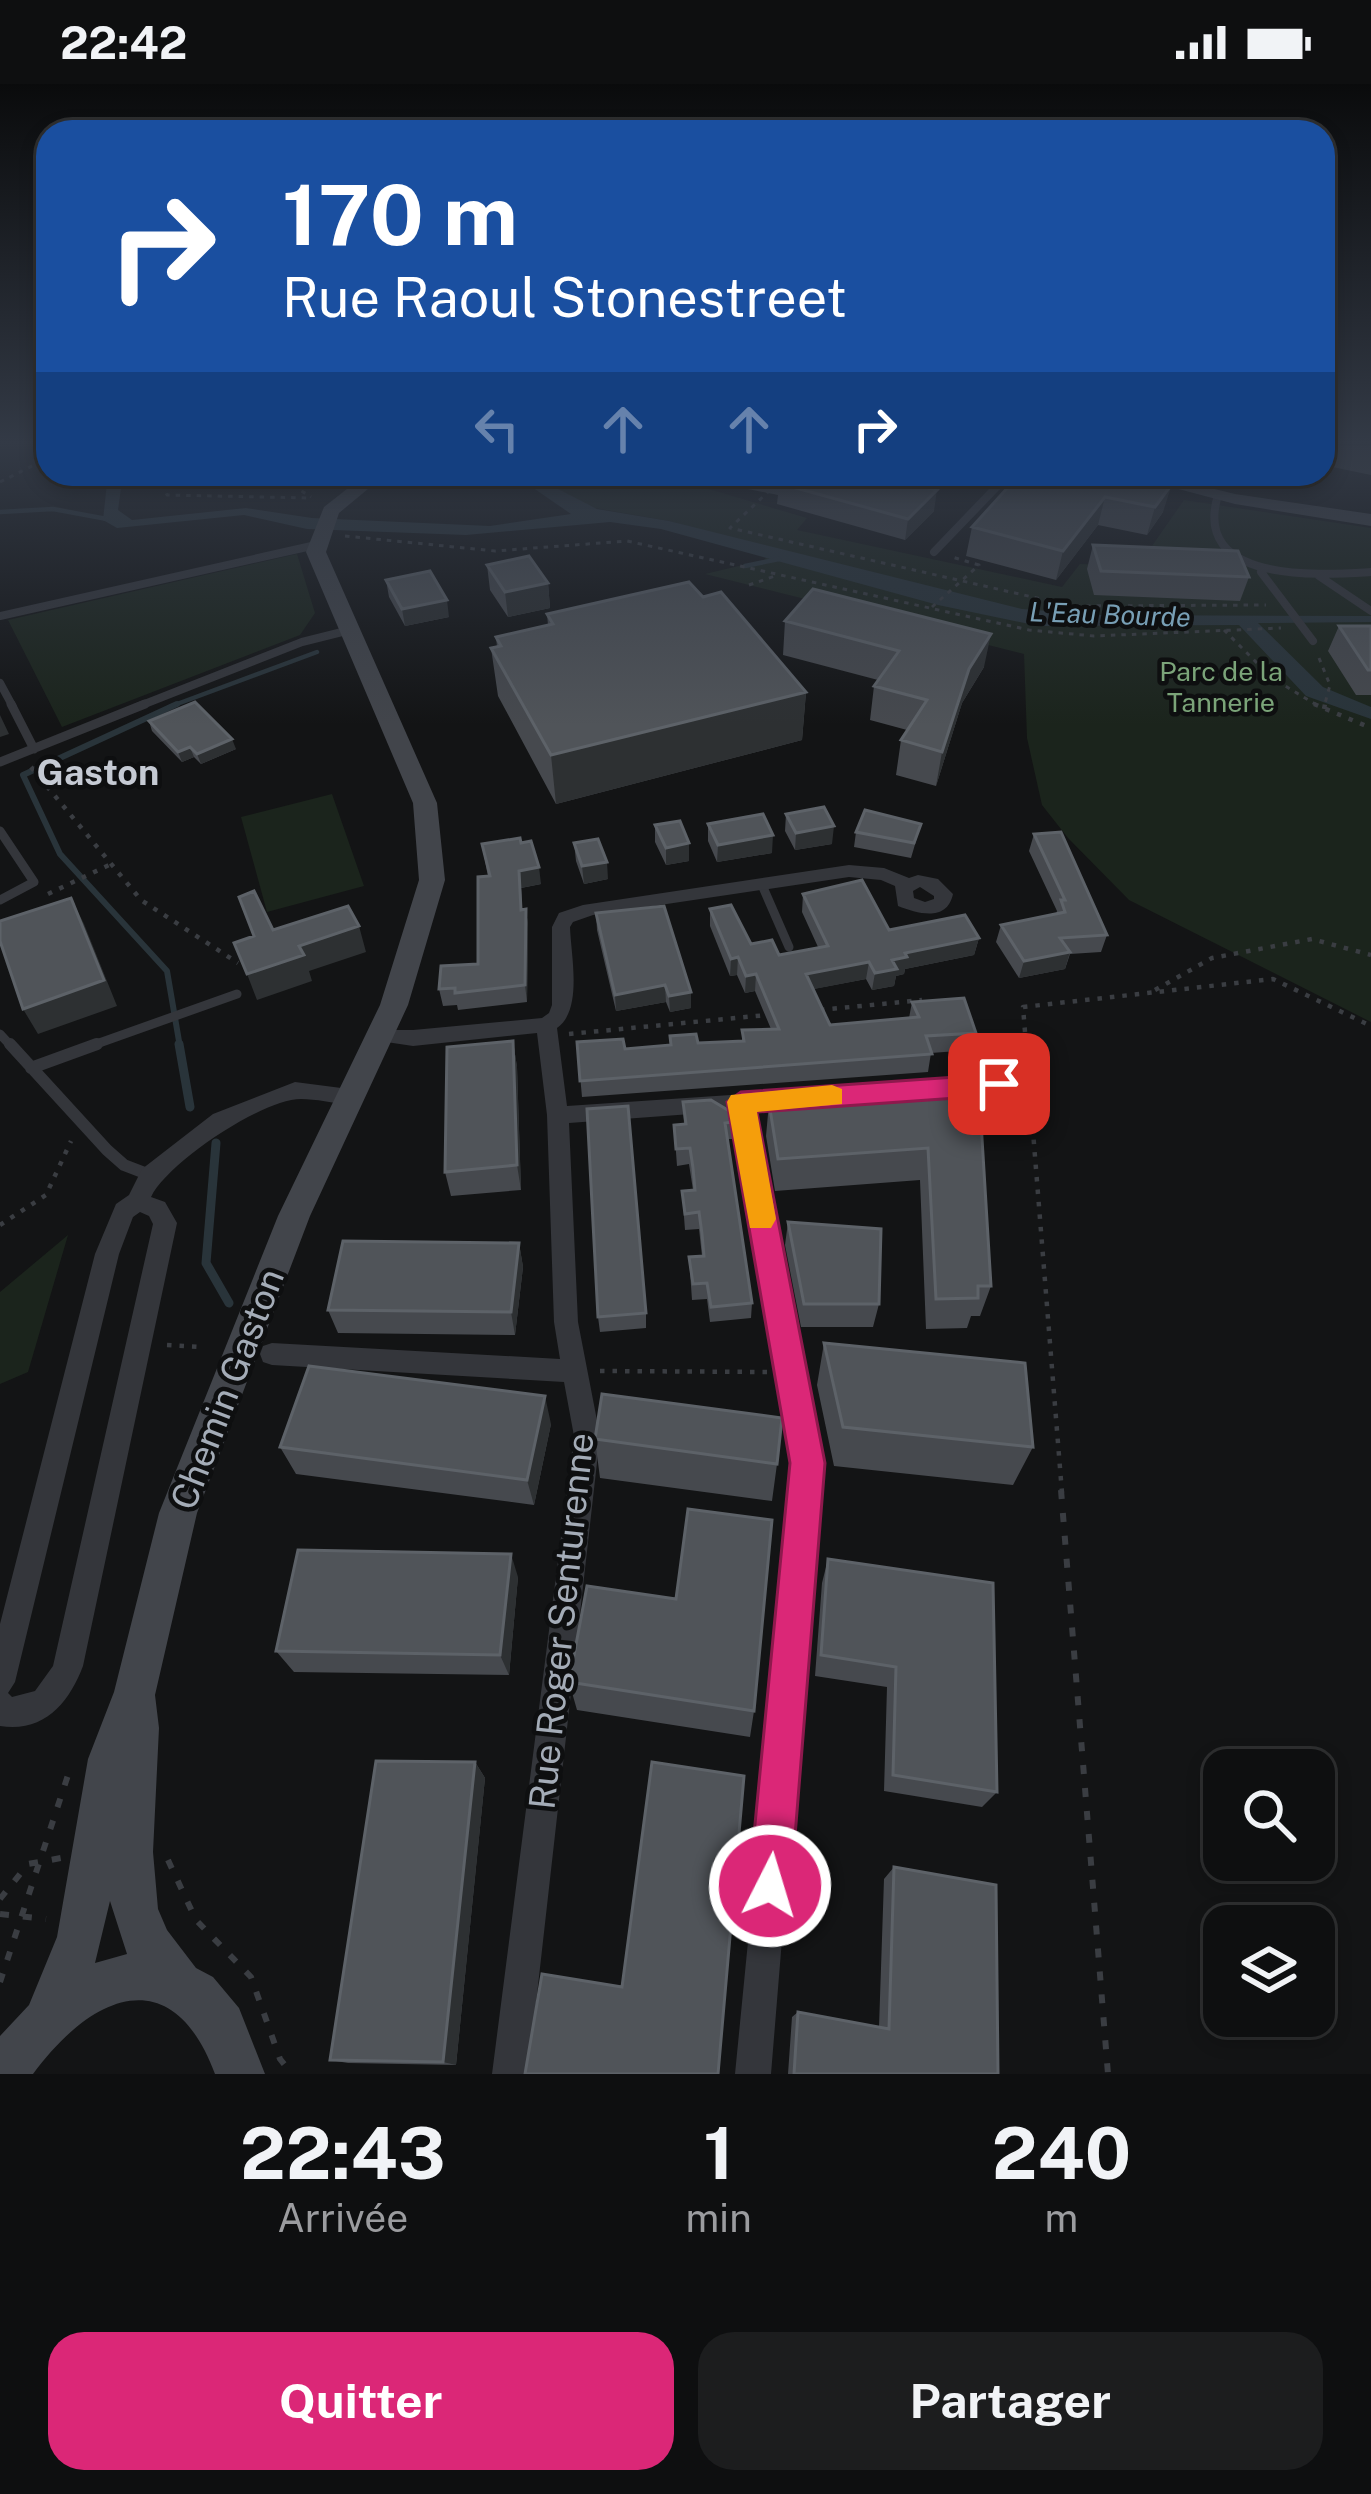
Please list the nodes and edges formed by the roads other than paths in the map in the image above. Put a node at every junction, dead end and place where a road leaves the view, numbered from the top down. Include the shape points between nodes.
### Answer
1 (309, 539) edge
2 (329, 539) edge
3 (947, 539) edge
4 (1221, 539) edge
5 (934, 552) road end
6 (1261, 572) junction
7 (1371, 572) edge
8 (1316, 574) junction
9 (1371, 611) edge
10 (0, 616) edge
11 (353, 629) junction
12 (1313, 641) road end
13 (0, 683) edge
14 (34, 749) junction
15 (0, 762) edge
16 (0, 831) edge
17 (907, 884) dead end
18 (762, 885) junction
19 (0, 900) edge
20 (789, 947) dead end
21 (237, 994) dead end
22 (548, 1030) junction
23 (0, 1034) edge
24 (380, 1035) junction
25 (31, 1068) junction
26 (999, 1084) dead end
27 (350, 1097) junction
28 (741, 1102) junction
29 (557, 1114) junction
30 (150, 1174) junction
31 (137, 1202) junction
32 (272, 1354) dead end
33 (576, 1371) junction
34 (0, 1682) edge
35 (135, 1692) junction
36 (0, 1705) edge
37 (177, 1980) junction
38 (50, 2013) junction
39 (2, 2074) edge
40 (240, 2074) edge
41 (510, 2074) edge
42 (753, 2074) edge

1 - 10 lane
2 - 11 street, Chemin Gaston
3 - 5 lane
4 - 6 lane
6 - 8 lane
6 - 12 lane
7 - 8 lane
8 - 9 lane
11 - 14 lane via 302,641
11 - 24 street, Chemin Gaston via 425,802 433,845 419,935
13 - 14 lane
14 - 15 lane
16 - 19 lane via 34,882
17 - 18 street via 849,871
18 - 20 lane
18 - 22 street via 566,918 562,1005
21 - 25 lane
22 - 24 street
22 - 29 street, Rue Roger Senturenne
23 - 25 lane
24 - 27 street, Chemin Gaston
25 - 30 lane via 124,1165
26 - 28 street
27 - 30 street via 304,1088 279,1094 221,1120
27 - 35 street, Chemin Gaston via 205,1435 160,1577
28 - 29 street
28 - 42 street via 808,1463
29 - 33 street, Rue Roger Senturenne via 566,1322
30 - 31 street
31 - 34 street via 124,1211 106,1254
31 - 36 street via 157,1209 165,1223 61,1686 35,1710 5,1713
32 - 33 street
33 - 41 street, Rue Roger Senturenne via 587,1436
35 - 37 street, Chemin Gaston via 141,1751 132,1900 144,1939
35 - 38 street, Chemin Gaston via 110,1759 81,1938
37 - 38 street, Chemin Gaston via 138,1974 94,1985
37 - 40 street, Chemin Gaston via 218,2015
38 - 39 street, Chemin Gaston

